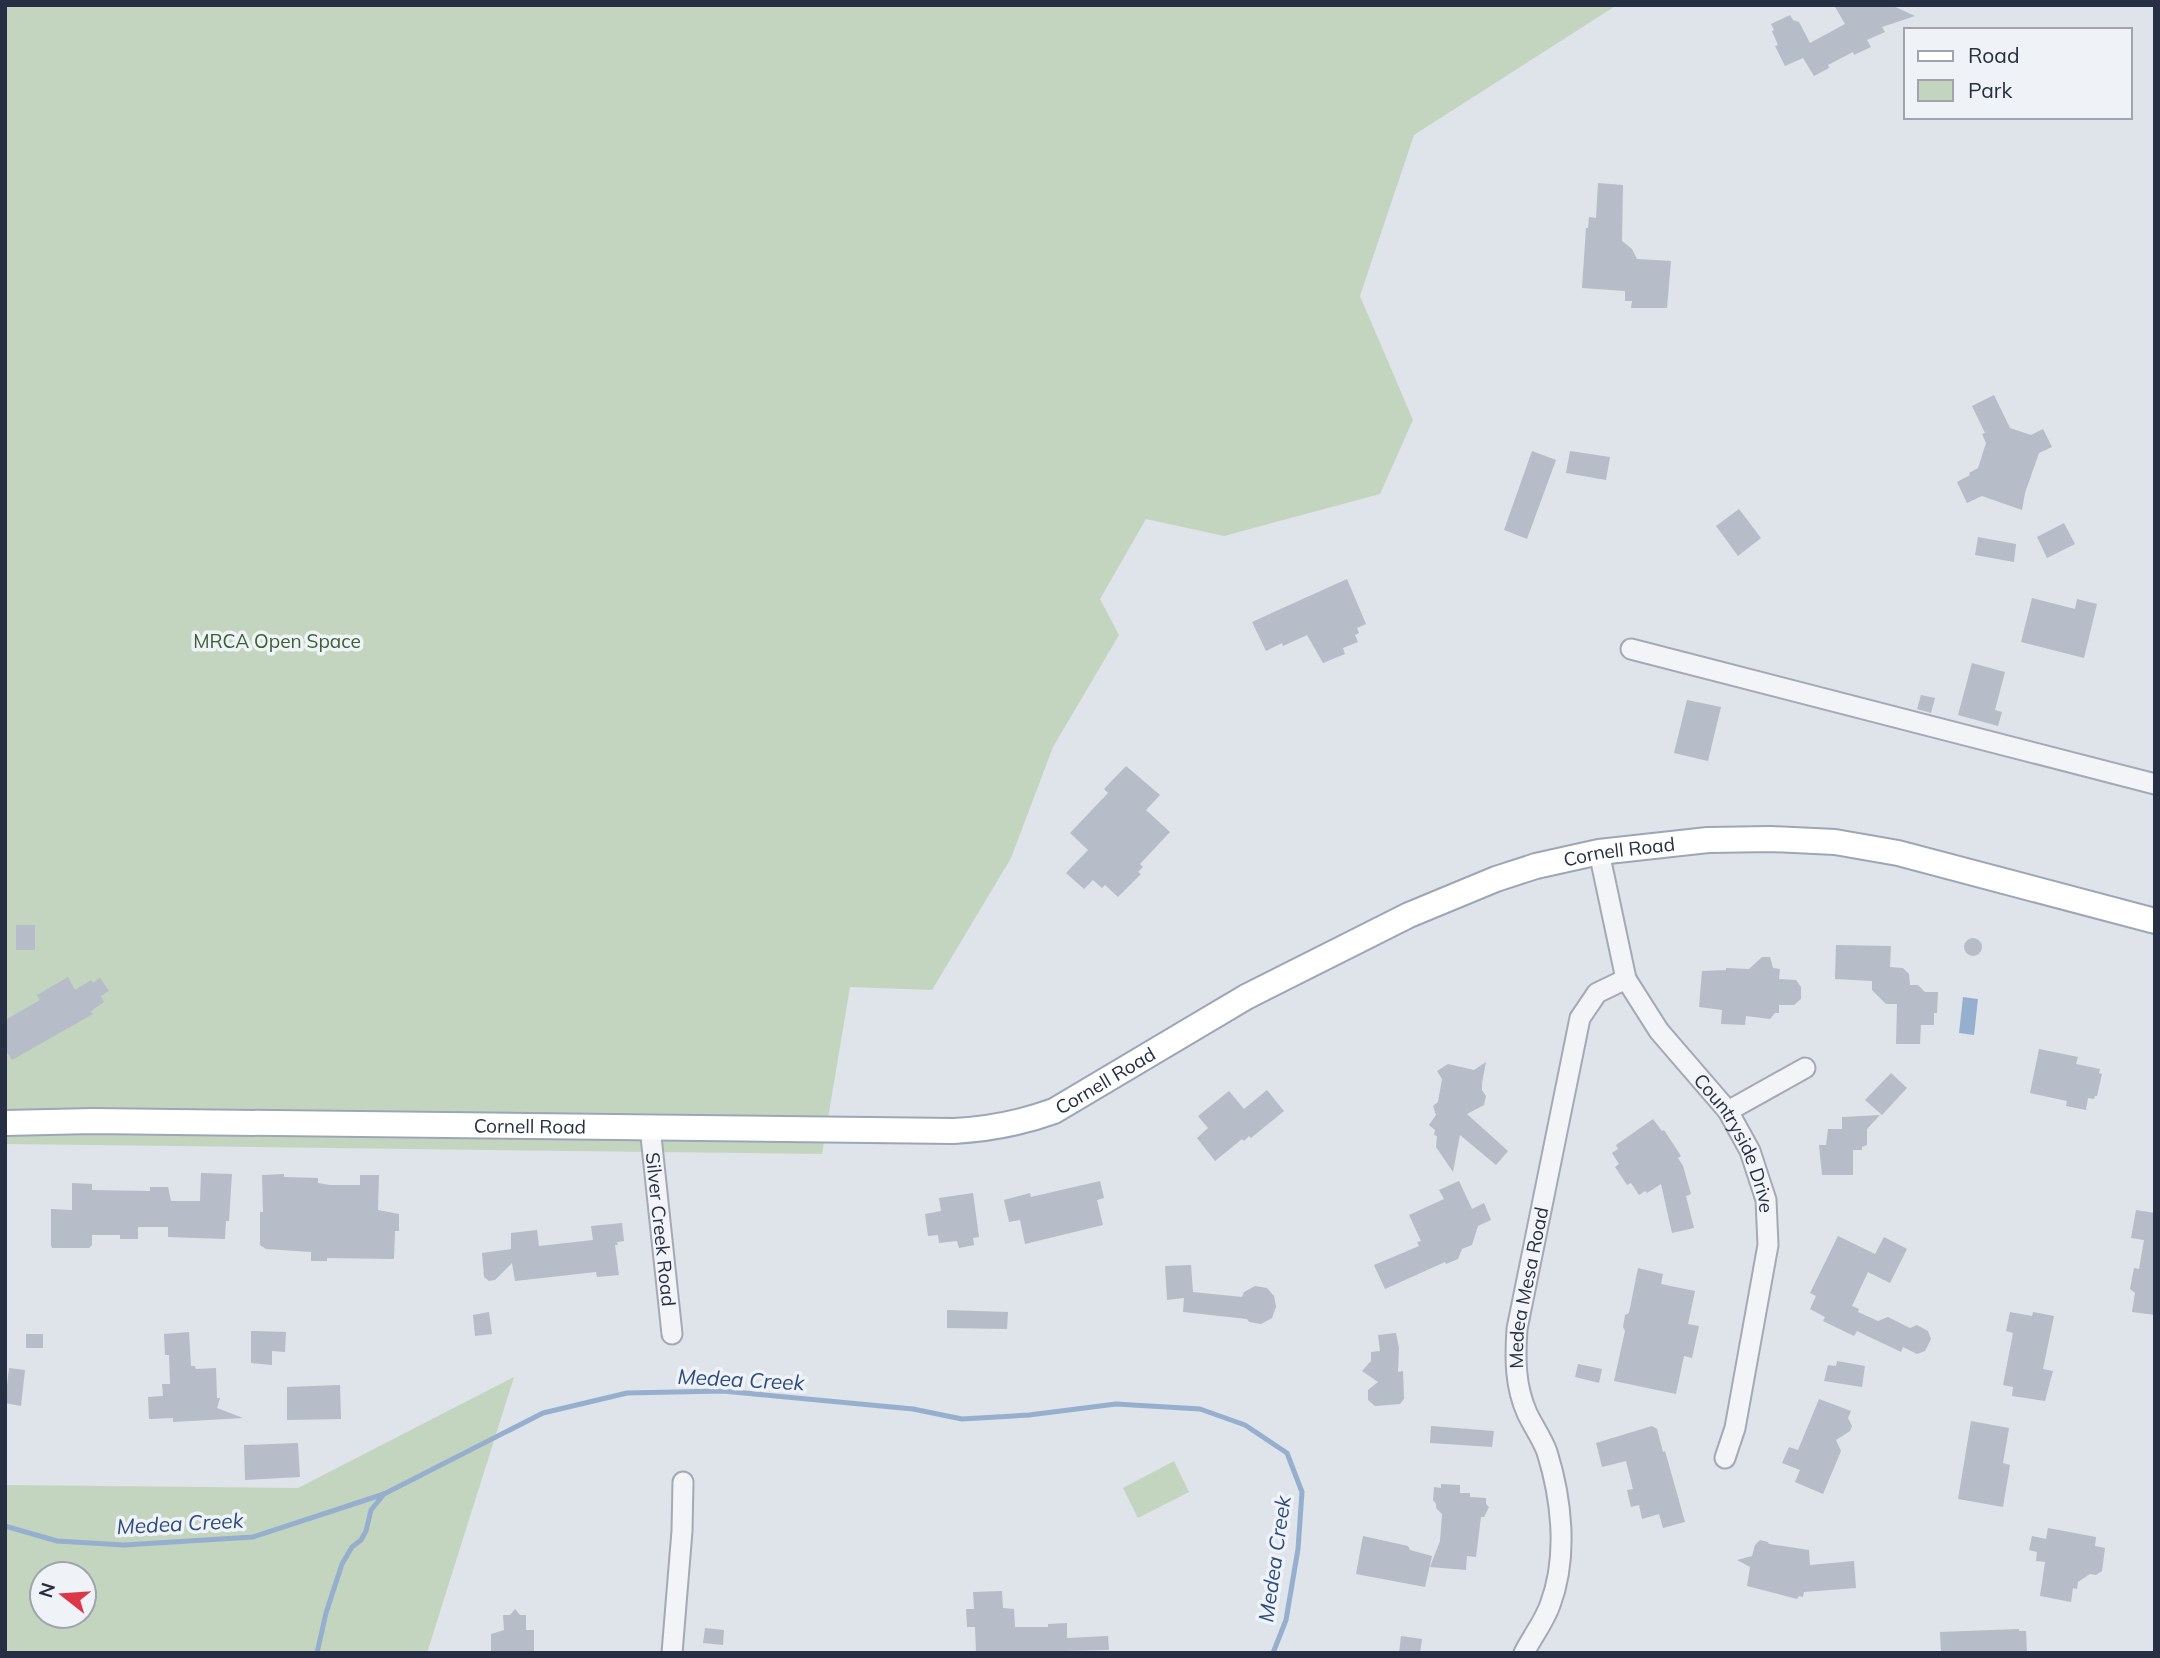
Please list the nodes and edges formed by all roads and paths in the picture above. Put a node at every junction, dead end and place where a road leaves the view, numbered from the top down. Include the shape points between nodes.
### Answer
1 (1630, 649) dead end
2 (2155, 784) edge
3 (1599, 852) junction
4 (2155, 921) edge
5 (1626, 979) junction
6 (1805, 1068) dead end
7 (1728, 1111) junction
8 (5, 1123) edge
9 (650, 1127) junction
10 (673, 1334) dead end
11 (1725, 1458) dead end
12 (682, 1482) dead end
13 (672, 1653) edge
14 (1524, 1653) edge

1 - 2 street
3 - 4 main road, Cornell Road via 1707,839 1835,842 1898,853
3 - 5 street, Countryside Drive
3 - 9 main road, Cornell Road via 1496,879 1409,915 1246,997 1054,1111 1020,1123 954,1131
5 - 7 street, Countryside Drive via 1659,1031
5 - 14 street, Medea Mesa Road via 1597,993 1580,1018 1517,1329 1518,1387 1546,1451 1559,1508 1562,1554 1550,1605
6 - 7 street
7 - 11 street, Countryside Drive via 1750,1151 1766,1200 1768,1245 1735,1428
8 - 9 main road, Cornell Road
9 - 10 street, Silver Creek Road
12 - 13 street

